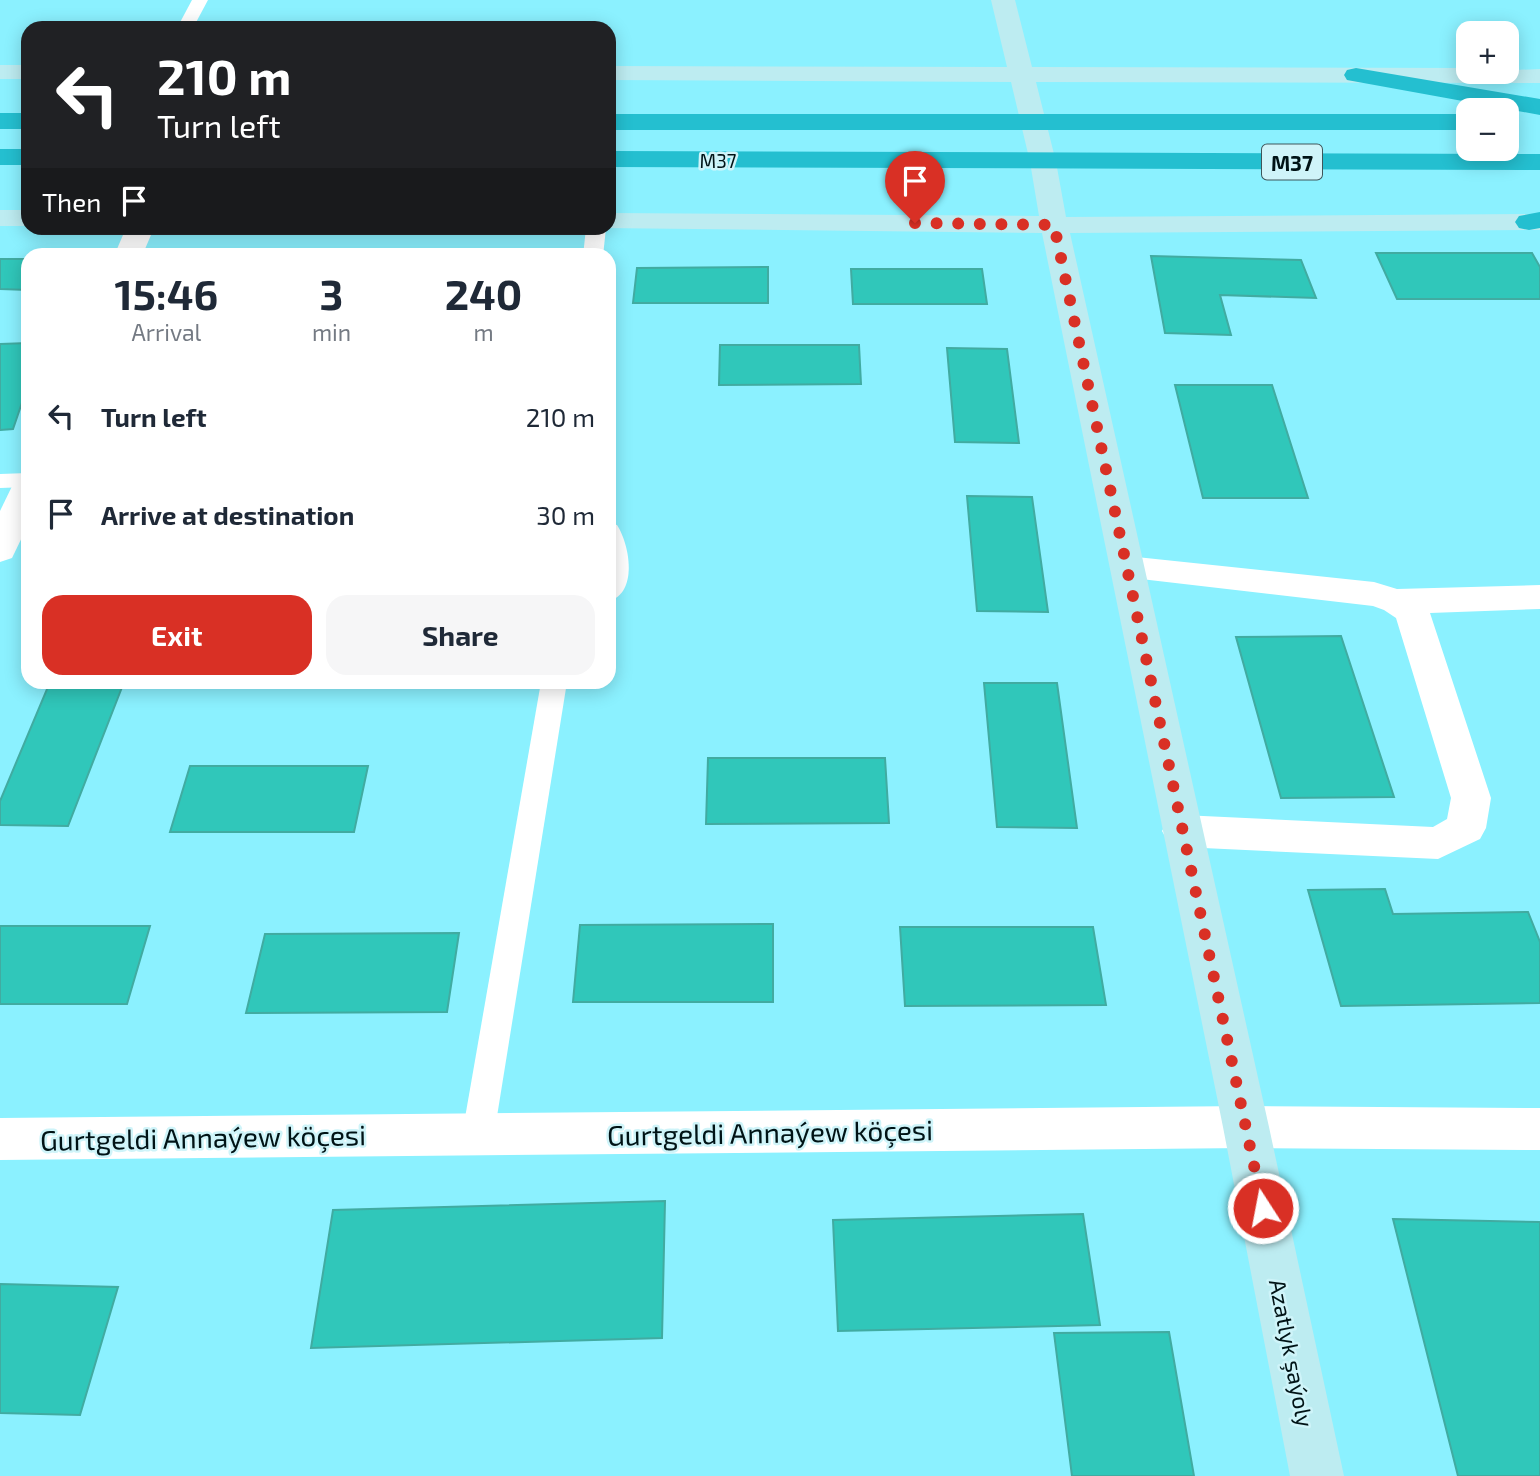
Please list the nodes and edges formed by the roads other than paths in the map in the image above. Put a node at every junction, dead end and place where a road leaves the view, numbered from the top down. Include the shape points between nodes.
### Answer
1 (200, 0) edge
2 (1003, 0) edge
3 (189, 21) edge
4 (0, 72) edge
5 (21, 72) edge
6 (616, 73) edge
7 (1022, 73) junction
8 (1356, 75) junction
9 (1540, 76) edge
10 (1540, 107) edge
11 (0, 121) edge
12 (21, 121) edge
13 (616, 122) edge
14 (1033, 122) junction
15 (1456, 122) edge
16 (1519, 122) edge
17 (1540, 122) edge
18 (0, 157) edge
19 (21, 157) edge
20 (616, 159) edge
21 (1043, 162) junction
22 (1540, 162) edge
23 (0, 218) edge
24 (21, 218) edge
25 (616, 221) edge
26 (1536, 221) edge
27 (1054, 225) junction
28 (21, 480) edge
29 (0, 481) edge
30 (21, 501) edge
31 (0, 550) edge
32 (1127, 568) junction
33 (1540, 597) edge
34 (1397, 601) junction
35 (553, 689) edge
36 (1182, 831) junction
37 (1246, 1127) junction
38 (1540, 1129) edge
39 (478, 1135) junction
40 (0, 1139) edge
41 (1317, 1476) edge

1 - 3 lane
2 - 7 main road, Azatlyk şaýoly
4 - 5 main road
6 - 7 main road
7 - 8 main road
7 - 14 main road, Azatlyk şaýoly
8 - 9 main road
8 - 10 highway
11 - 12 highway
13 - 14 highway, M37 / M37
14 - 15 highway, M37 / M37
14 - 21 main road, Azatlyk şaýoly
16 - 17 highway
18 - 19 highway
20 - 21 highway, M37 / M37
21 - 22 highway, M37 / M37
21 - 27 main road, Azatlyk şaýoly
23 - 24 main road
25 - 27 main road
26 - 27 main road
27 - 32 main road, Azatlyk şaýoly
28 - 29 lane
30 - 31 street
32 - 34 street via 1374,594
32 - 36 main road, Azatlyk şaýoly
33 - 34 street
34 - 36 street via 1412,612 1471,797 1466,828 1438,843
35 - 39 lane
36 - 37 main road, Azatlyk şaýoly
37 - 38 street, Gurtgeldi Annaýew köçesi
37 - 39 street, Gurtgeldi Annaýew köçesi
37 - 41 main road, Azatlyk şaýoly
39 - 40 street, Gurtgeldi Annaýew köçesi

